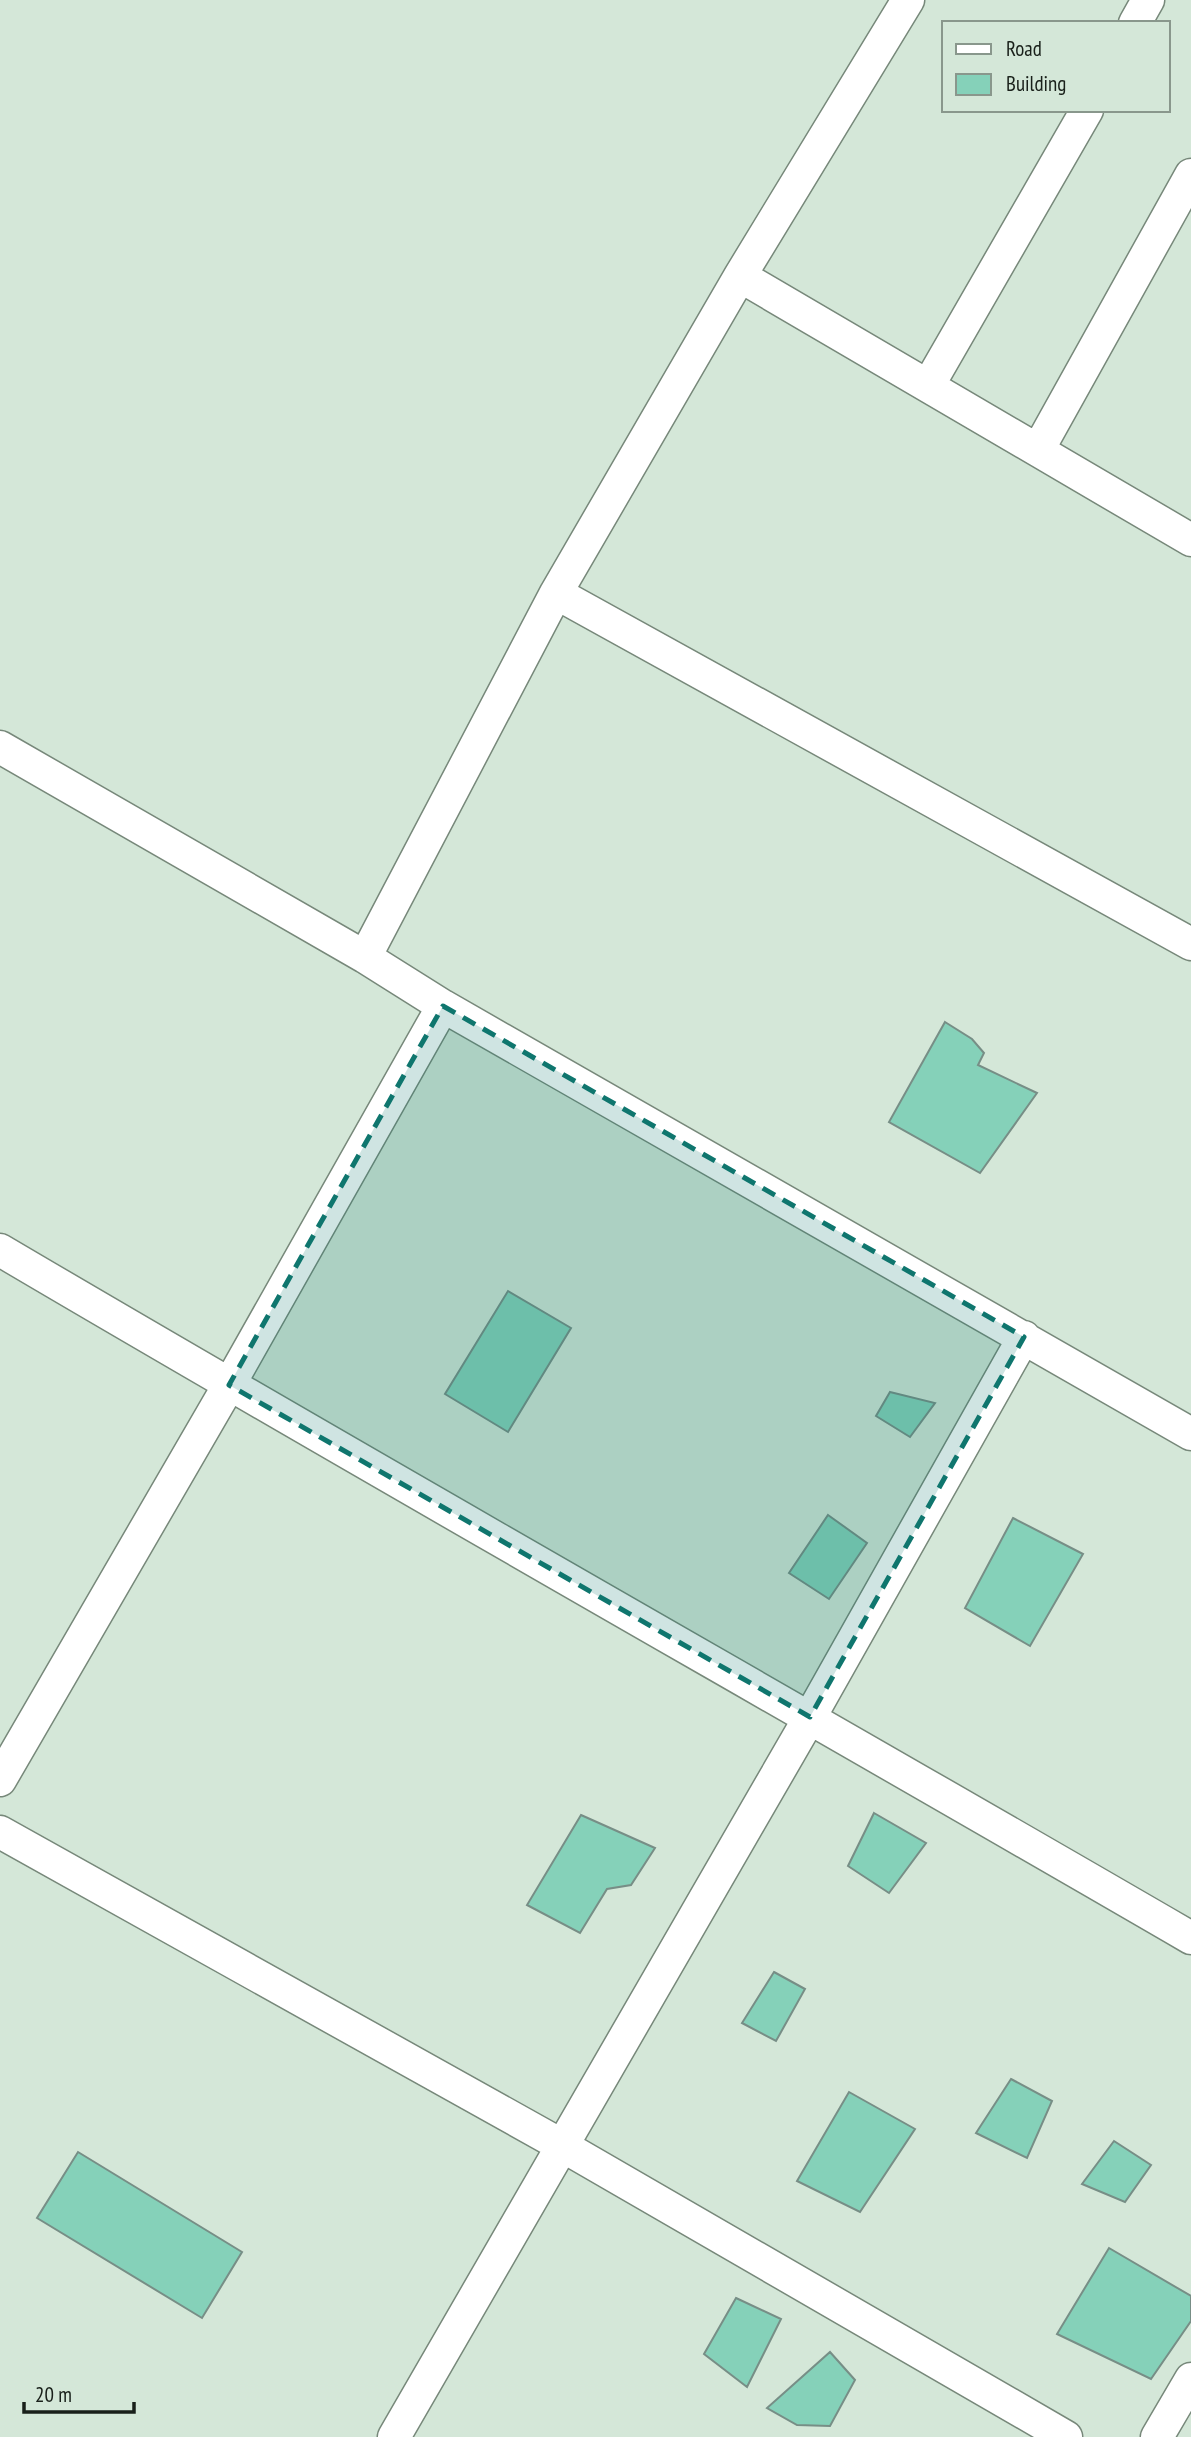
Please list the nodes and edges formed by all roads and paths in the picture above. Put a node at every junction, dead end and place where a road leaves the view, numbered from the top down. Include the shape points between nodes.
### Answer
1 (908, 0) edge
2 (1148, 0) edge
3 (1136, 21) edge
4 (1086, 112) edge
5 (1191, 175) edge
6 (740, 276) junction
7 (928, 386) junction
8 (1038, 450) junction
9 (1191, 540) edge
10 (556, 593) junction
11 (0, 747) edge
12 (1191, 944) edge
13 (365, 957) junction
14 (443, 1006) junction
15 (0, 1250) edge
16 (1024, 1337) junction
17 (229, 1385) junction
18 (1191, 1434) edge
19 (810, 1717) junction
20 (0, 1780) edge
21 (0, 1832) edge
22 (1191, 1938) edge
23 (561, 2145) junction
24 (1191, 2379) edge
25 (394, 2437) edge
26 (1066, 2437) edge
27 (1157, 2437) edge

1 - 6 street
2 - 3 street
4 - 7 street
5 - 8 street
6 - 7 street
6 - 10 street
7 - 8 street
8 - 9 street
10 - 12 street
10 - 13 street
11 - 13 street
13 - 14 street
14 - 16 street
14 - 17 street
15 - 17 street
16 - 18 street
16 - 19 street
17 - 19 street
17 - 20 street
19 - 22 street
19 - 23 street
21 - 23 street
23 - 25 street
23 - 26 street
24 - 27 street

